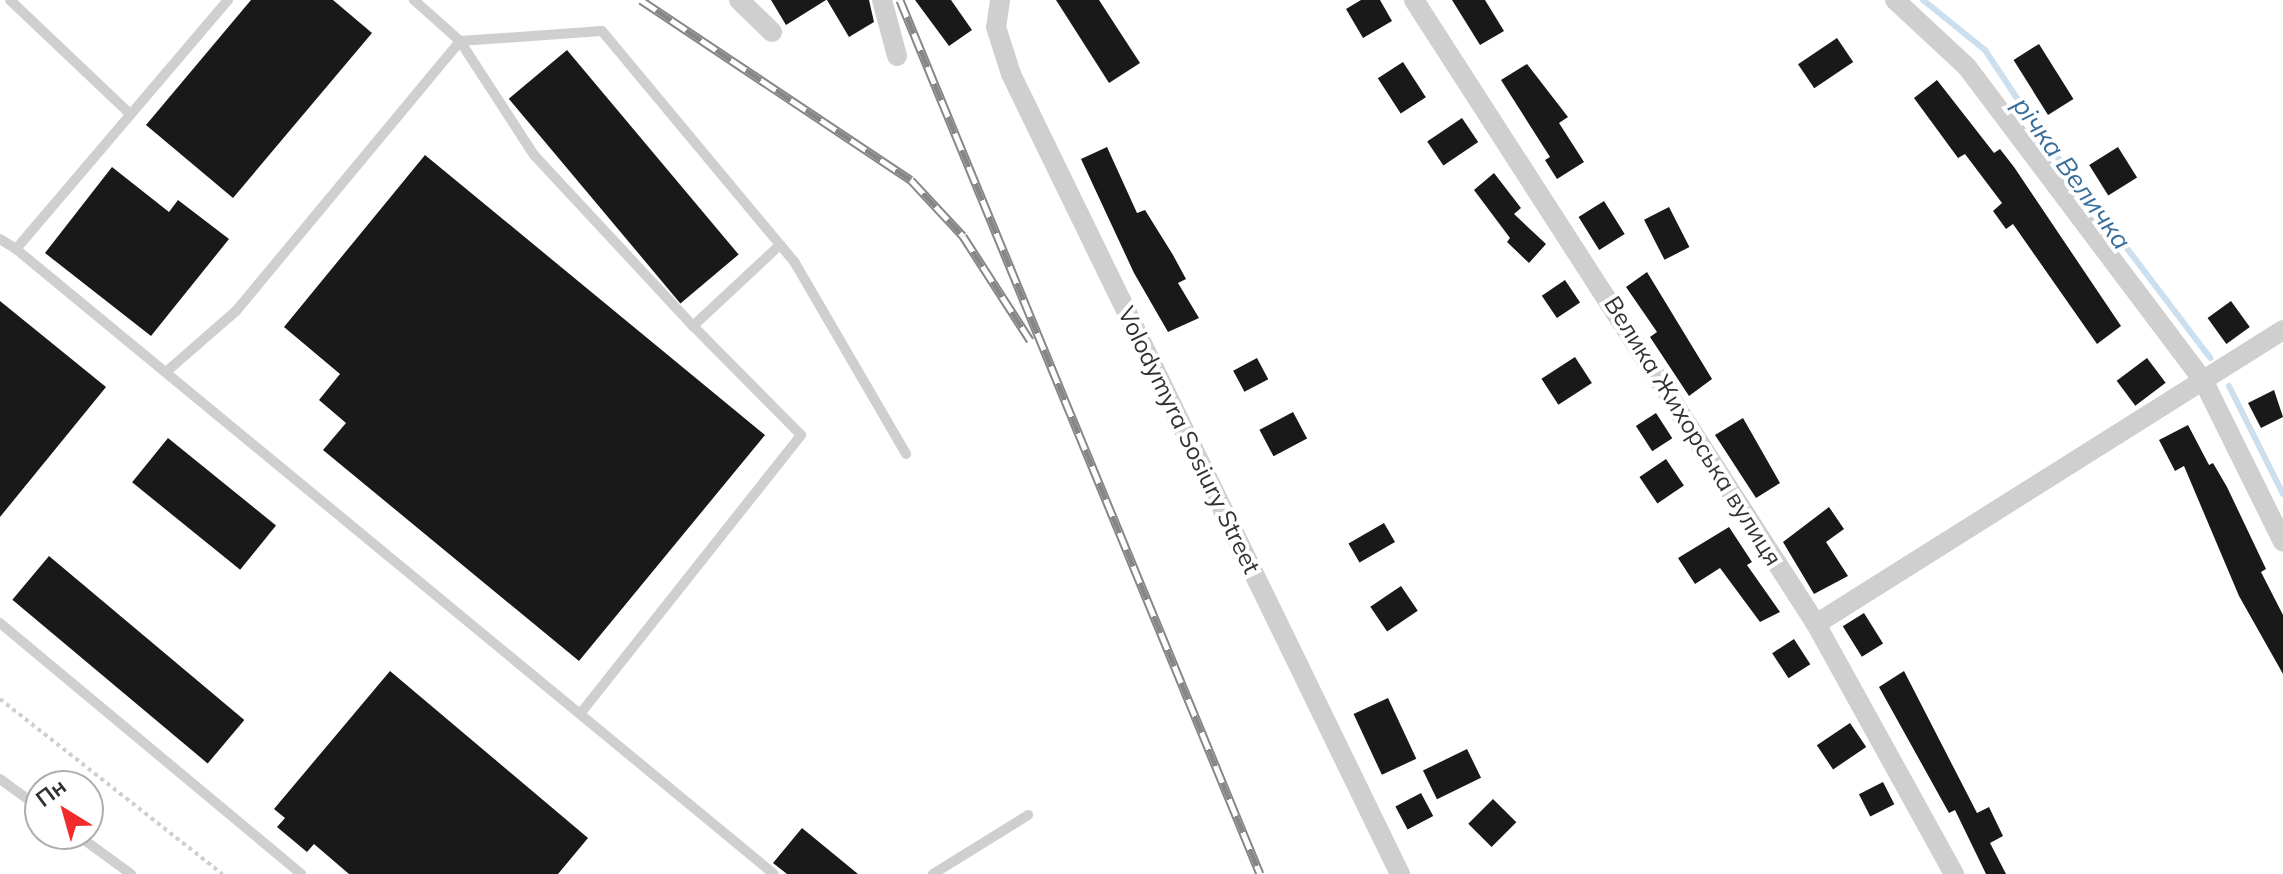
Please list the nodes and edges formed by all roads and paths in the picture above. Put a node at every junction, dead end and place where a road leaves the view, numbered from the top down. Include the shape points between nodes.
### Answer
1 (10, 0) edge
2 (228, 0) edge
3 (414, 0) edge
4 (739, 0) edge
5 (882, 0) edge
6 (1000, 0) edge
7 (1414, 0) edge
8 (1895, 0) edge
9 (772, 32) dead end
10 (460, 41) junction
11 (897, 56) dead end
12 (129, 113) junction
13 (0, 239) edge
14 (780, 245) junction
15 (16, 249) junction
16 (693, 326) junction
17 (2283, 330) edge
18 (166, 372) junction
19 (2204, 382) junction
20 (906, 454) dead end
21 (2283, 542) edge
22 (0, 623) edge
23 (1816, 624) junction
24 (0, 699) edge
25 (580, 714) junction
26 (0, 779) edge
27 (24, 796) edge
28 (1028, 815) dead end
29 (98, 850) edge
30 (131, 874) edge
31 (222, 874) edge
32 (301, 874) edge
33 (774, 874) edge
34 (933, 874) edge
35 (1400, 874) edge
36 (1954, 874) edge

1 - 12 lane
2 - 12 lane
3 - 10 lane
4 - 9 street
5 - 11 street
6 - 35 street, Volodymyra Sosiury Street via 996,27 1011,74
7 - 23 street, Велика Жихорська вулиця
8 - 19 street via 1967,67
10 - 14 lane via 602,31
10 - 16 lane via 534,155
10 - 18 lane via 236,311
12 - 15 lane
13 - 15 lane
14 - 16 lane
14 - 20 lane
15 - 18 lane
16 - 25 lane via 801,435
17 - 19 street
18 - 25 lane
19 - 21 street
19 - 23 street
22 - 32 lane
23 - 36 street, Велика Жихорська вулиця
24 - 31 path
25 - 33 lane
26 - 27 lane
28 - 34 lane
29 - 30 lane

